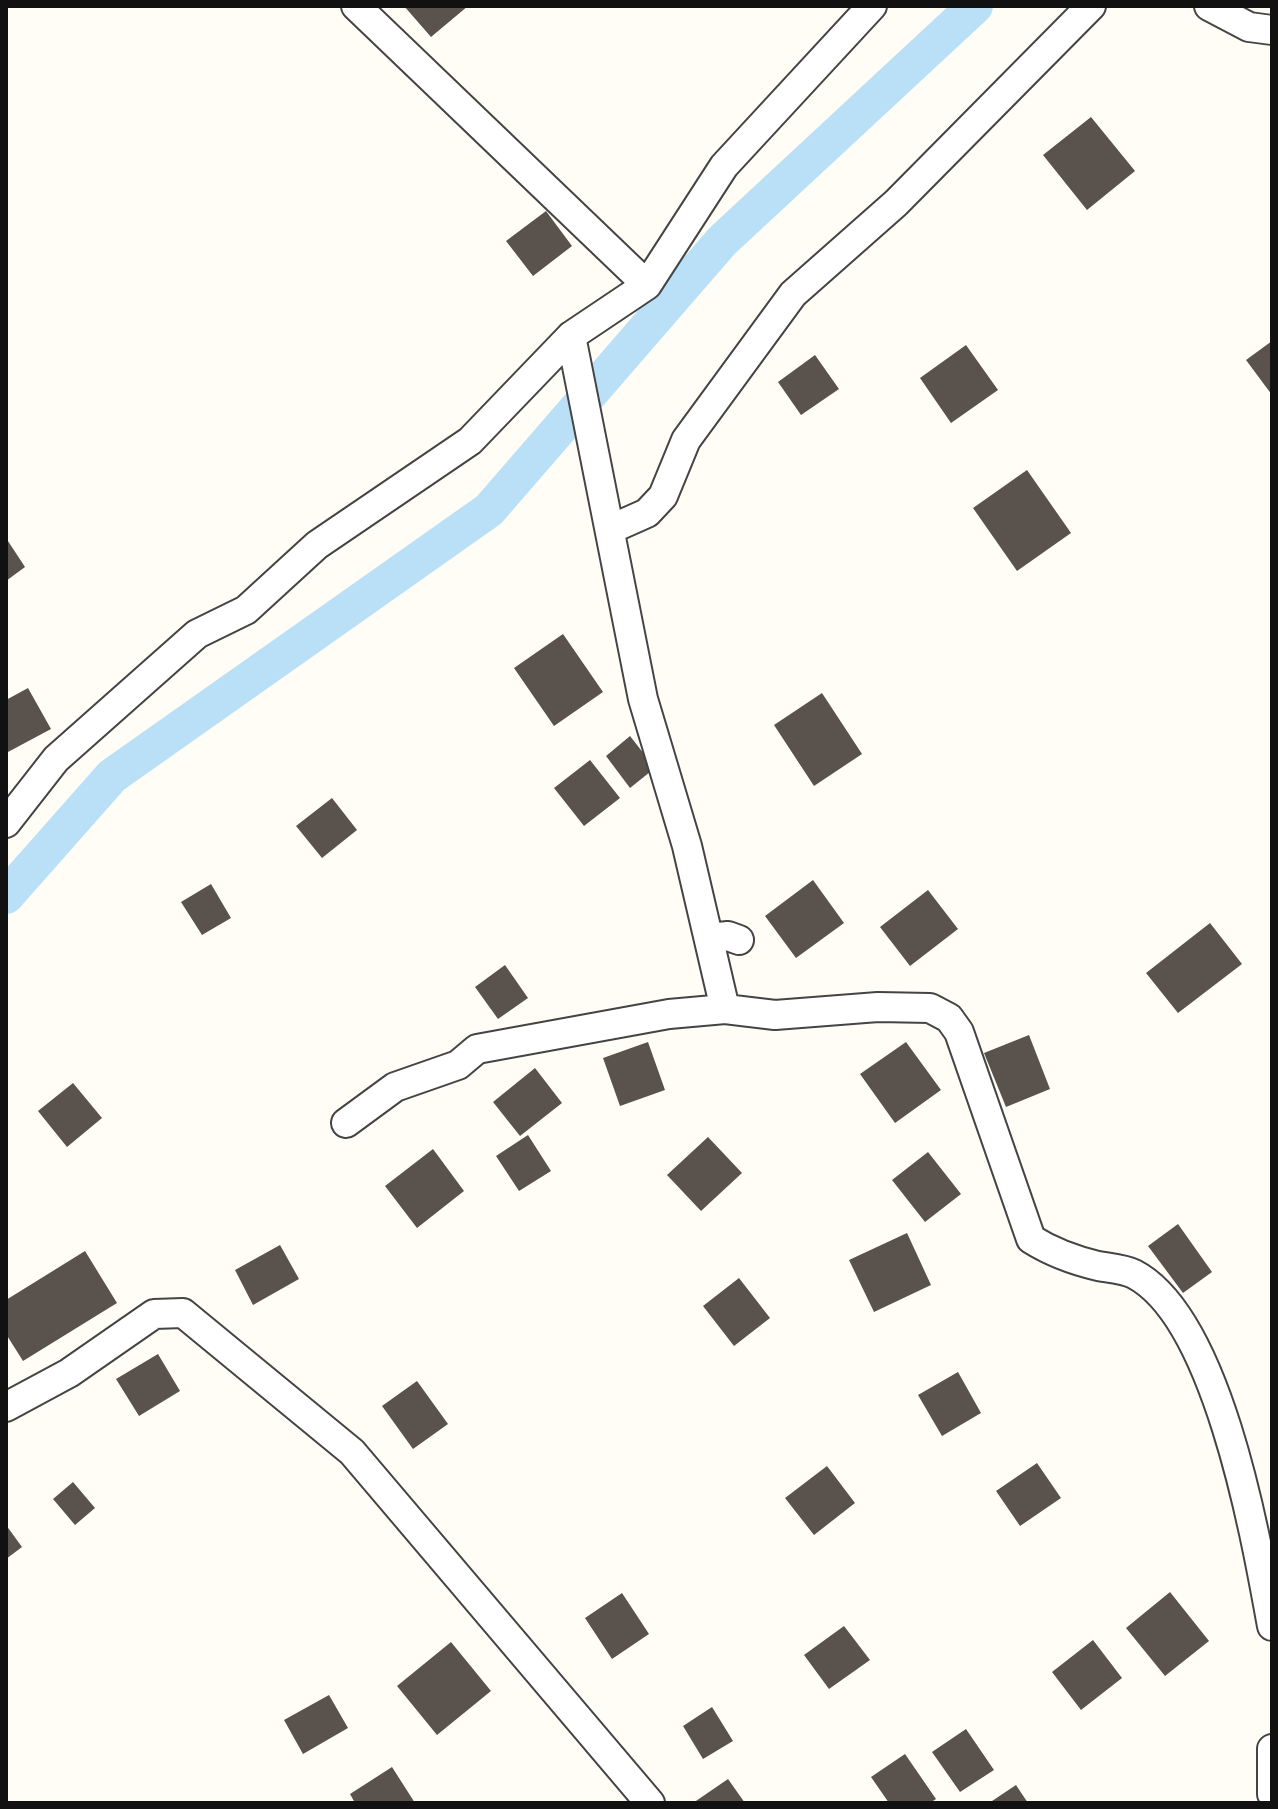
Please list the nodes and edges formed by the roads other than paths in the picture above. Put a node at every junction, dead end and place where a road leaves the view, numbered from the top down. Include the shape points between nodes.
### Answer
1 (356, 6) edge
2 (872, 6) edge
3 (1091, 6) edge
4 (1209, 6) edge
5 (1272, 30) edge
6 (647, 285) junction
7 (571, 336) junction
8 (611, 529) junction
9 (6, 823) edge
10 (709, 938) junction
11 (739, 940) dead end
12 (725, 1009) junction
13 (346, 1123) dead end
14 (6, 1407) edge
15 (1272, 1626) edge
16 (1272, 1749) edge
17 (1272, 1794) edge
18 (650, 1803) edge

1 - 6 street
2 - 6 street via 724,166
3 - 8 street via 896,203 793,294 686,440 663,496 647,513
4 - 5 street via 1249,27
6 - 7 street
7 - 8 street
7 - 9 street via 470,441 317,545 246,610 197,634 56,759
8 - 10 street via 643,699
10 - 11 street
10 - 12 street
12 - 13 street via 477,1049 458,1065 395,1087
12 - 15 street via 775,1015 930,1008 949,1018 959,1032 1031,1239 1057,1255 1133,1273 1161,1294 1189,1337 1248,1497
14 - 18 street via 69,1373 154,1314 183,1313 352,1452
16 - 17 street

